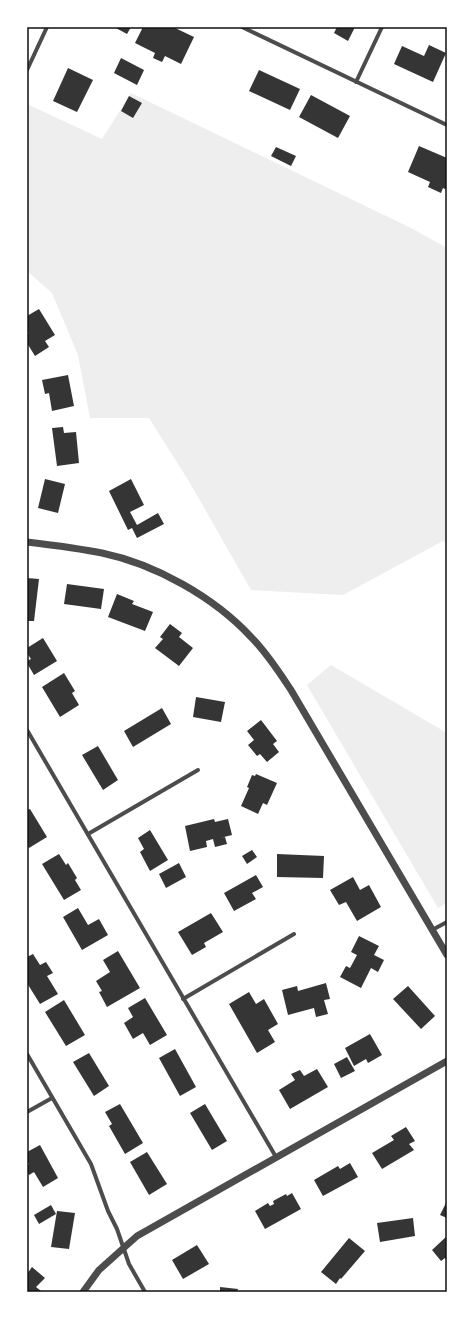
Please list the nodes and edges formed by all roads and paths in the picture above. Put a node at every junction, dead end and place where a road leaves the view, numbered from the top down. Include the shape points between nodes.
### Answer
1 (47, 27) edge
2 (242, 27) edge
3 (382, 27) edge
4 (27, 70) edge
5 (356, 82) junction
6 (447, 125) edge
7 (27, 542) edge
8 (27, 730) edge
9 (198, 770) dead end
10 (88, 834) junction
11 (447, 922) edge
12 (432, 931) junction
13 (294, 934) dead end
14 (447, 955) edge
15 (183, 999) junction
16 (27, 1054) edge
17 (447, 1061) edge
18 (52, 1098) junction
19 (27, 1112) edge
20 (276, 1157) junction
21 (123, 1247) junction
22 (83, 1292) edge
23 (145, 1292) edge

1 - 4 street
2 - 5 street
3 - 5 street
5 - 6 street
7 - 12 street via 104,553 141,564 170,577 214,604 252,637 270,658 317,733
8 - 10 street
9 - 10 street
10 - 15 street
11 - 12 street
12 - 14 street
13 - 15 street
15 - 20 street
16 - 18 street
17 - 20 street
18 - 19 street
18 - 21 street via 91,1164
20 - 21 street via 148,1229
21 - 22 street via 98,1270
21 - 23 street via 129,1264

